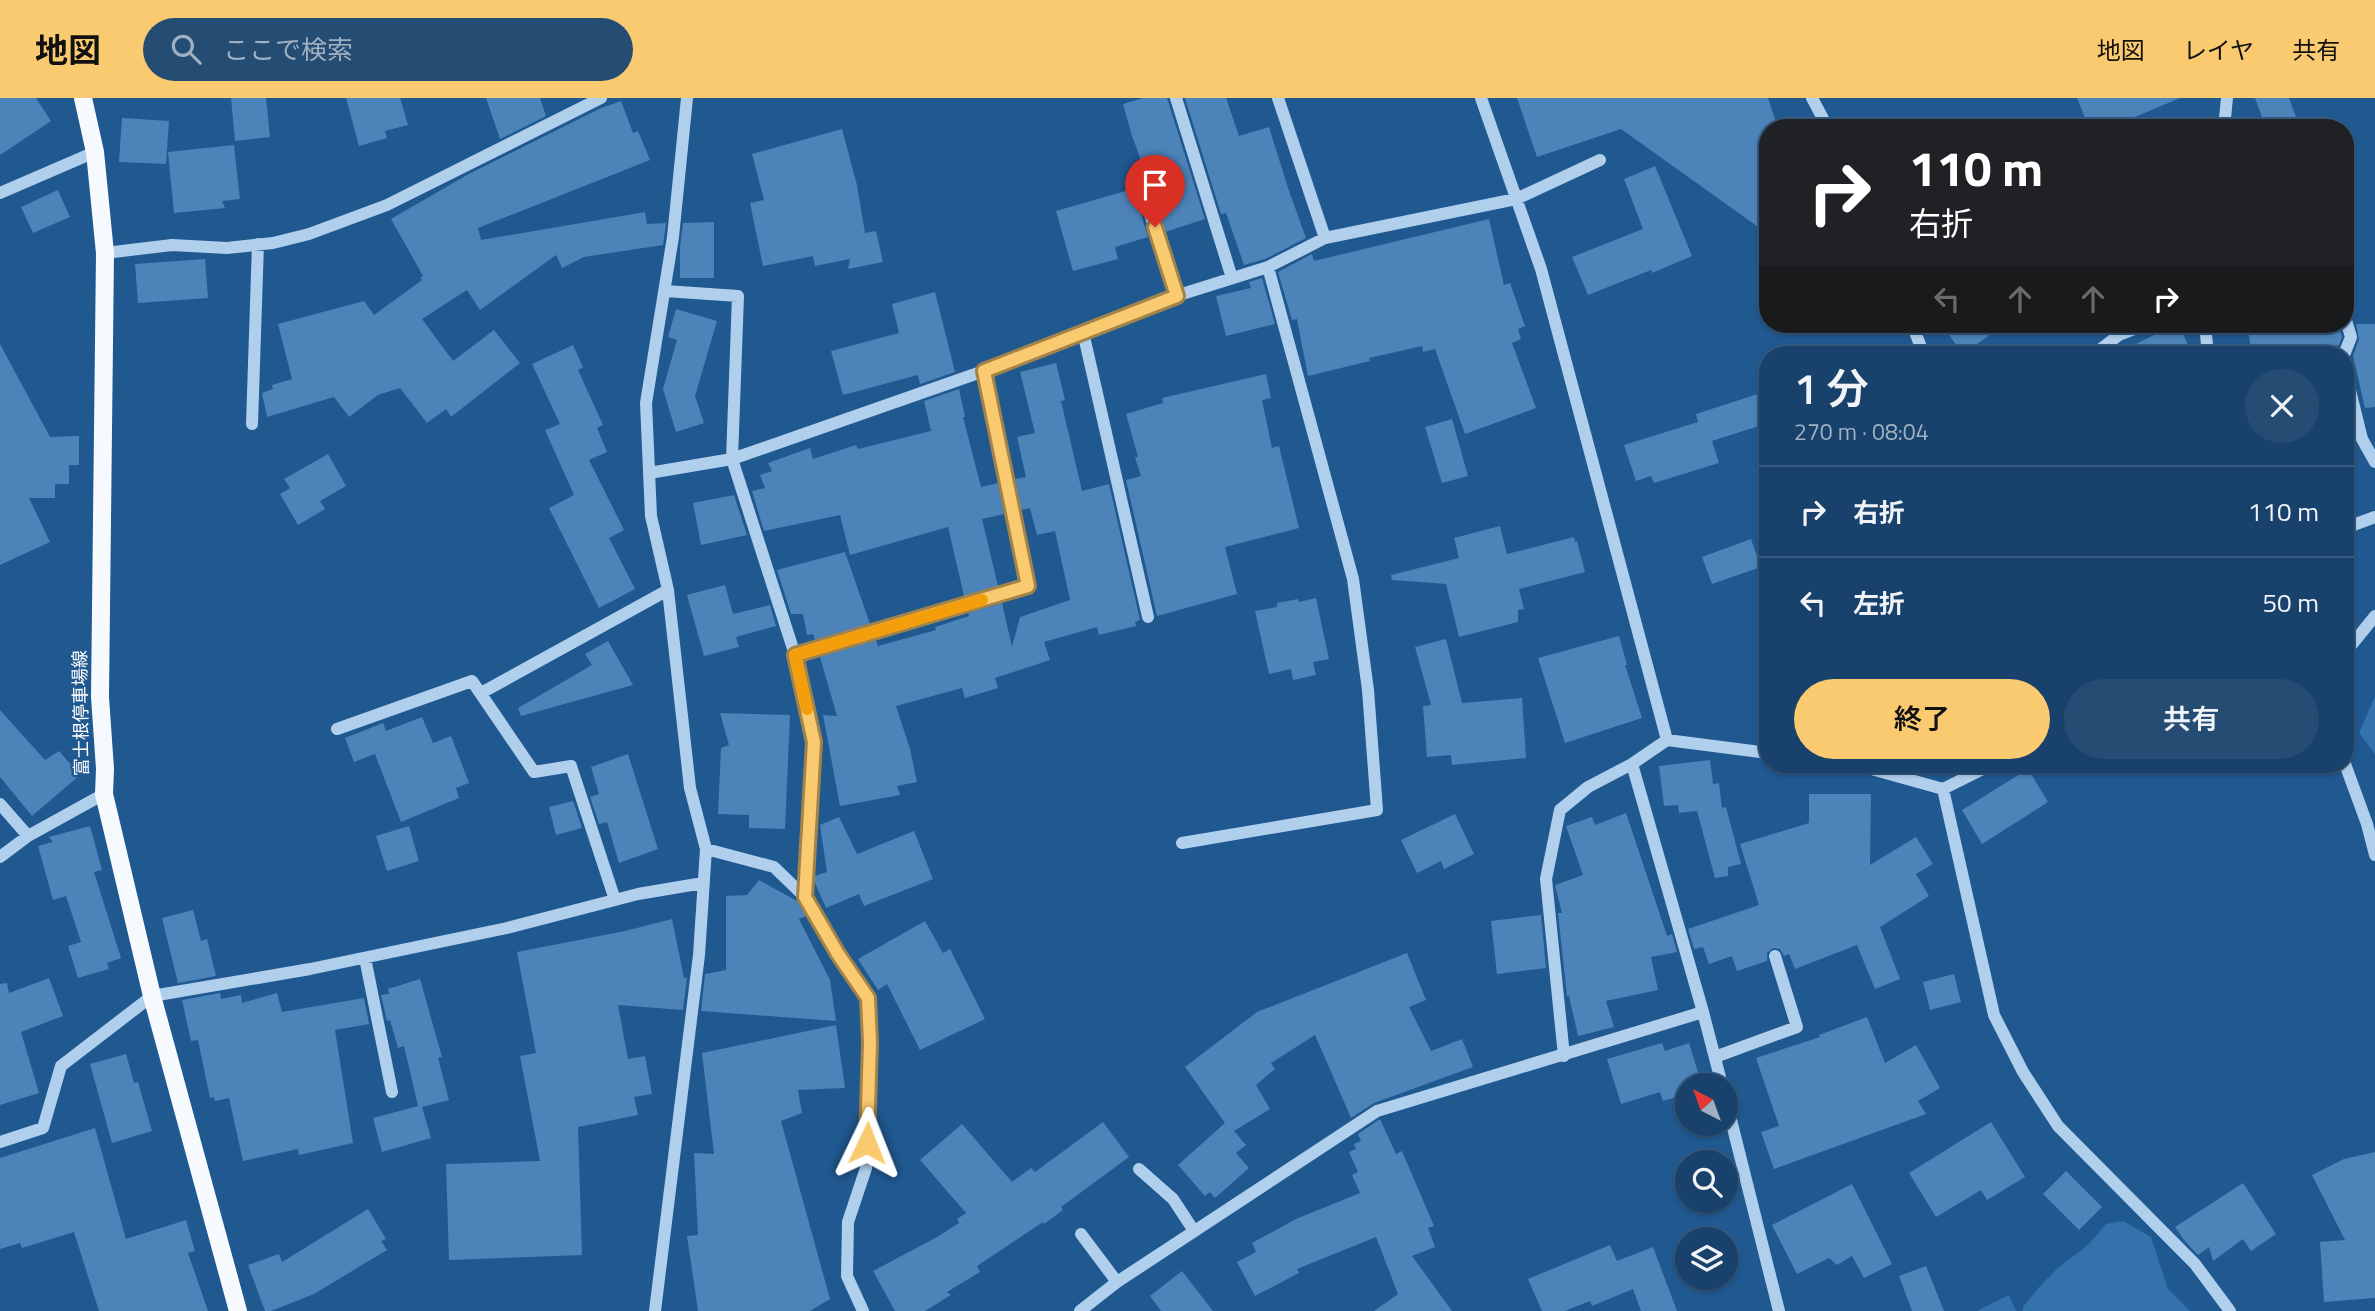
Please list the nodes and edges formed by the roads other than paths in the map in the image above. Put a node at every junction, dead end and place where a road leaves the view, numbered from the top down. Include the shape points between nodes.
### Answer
1 (83, 98) edge
2 (601, 98) edge
3 (687, 98) edge
4 (1176, 98) edge
5 (1278, 98) edge
6 (1481, 98) edge
7 (1812, 98) edge
8 (2227, 98) edge
9 (1823, 119) edge
10 (2225, 119) edge
11 (96, 152) junction
12 (1600, 160) dead end
13 (0, 193) edge
14 (1516, 199) junction
15 (1147, 205) dead end
16 (1325, 238) junction
17 (258, 244) junction
18 (105, 253) junction
19 (1268, 267) junction
20 (1232, 278) junction
21 (665, 291) junction
22 (1177, 296) junction
23 (1083, 332) junction
24 (2124, 333) edge
25 (2105, 346) edge
26 (984, 371) junction
27 (2354, 407) edge
28 (252, 424) dead end
29 (732, 459) junction
30 (2375, 462) edge
31 (649, 473) junction
32 (2375, 517) edge
33 (2354, 525) edge
34 (668, 590) junction
35 (2375, 616) edge
36 (1148, 617) dead end
37 (2354, 642) edge
38 (795, 655) junction
39 (481, 693) junction
40 (337, 729) dead end
41 (1667, 740) junction
42 (1759, 752) edge
43 (1632, 764) junction
44 (1886, 773) edge
45 (1975, 773) edge
46 (2348, 773) edge
47 (1943, 789) junction
48 (104, 794) junction
49 (0, 804) edge
50 (28, 836) junction
51 (1182, 843) dead end
52 (706, 849) junction
53 (2375, 855) edge
54 (0, 857) edge
55 (703, 883) junction
56 (805, 897) junction
57 (615, 900) junction
58 (1775, 956) dead end
59 (365, 958) junction
60 (152, 996) junction
61 (1703, 1012) junction
62 (1564, 1056) junction
63 (1714, 1057) junction
64 (1719, 1073) edge
65 (392, 1092) dead end
66 (1735, 1136) edge
67 (0, 1142) edge
68 (1139, 1169) dead end
69 (1194, 1231) junction
70 (1081, 1234) dead end
71 (1116, 1282) junction
72 (237, 1311) edge
73 (655, 1311) edge
74 (863, 1311) edge
75 (1080, 1311) edge
76 (1779, 1311) edge
77 (2230, 1311) edge

1 - 11 main road, 富士根停車場線
2 - 17 street via 387,205 309,234
3 - 21 street
4 - 20 street
5 - 16 street
6 - 14 street
7 - 9 street
8 - 10 street
11 - 13 street
11 - 18 main road, 富士根停車場線
12 - 14 street
14 - 16 street
14 - 41 street via 1541,269
15 - 22 street
16 - 19 street
17 - 18 street via 227,248 172,245
17 - 28 street
18 - 48 main road, 富士根停車場線 via 100,697
19 - 20 street
19 - 51 street via 1353,579 1377,810
20 - 22 street
21 - 29 street via 738,296
21 - 31 street via 646,404
22 - 23 street
23 - 26 street
23 - 36 street
24 - 25 street
26 - 29 street
26 - 38 street via 1028,586
27 - 30 street via 2362,439
29 - 31 street
29 - 38 street
31 - 34 street via 651,516
32 - 33 street
34 - 39 street
34 - 52 street via 690,788
35 - 37 street
38 - 56 street via 814,742
39 - 40 street via 472,681
39 - 57 street via 534,772 571,766
41 - 42 street
41 - 43 street
43 - 61 street
43 - 62 street via 1588,787 1560,810 1546,879
44 - 47 street
45 - 47 street
46 - 53 street
47 - 77 street via 1994,1015 2023,1072 2058,1126 2195,1264
48 - 50 street
48 - 60 main road, 富士根停車場線
49 - 50 street
50 - 54 street
52 - 55 street
52 - 56 street via 774,867
55 - 57 street
55 - 73 street via 699,955
56 - 74 street via 868,998 866,1168 848,1222 847,1276
57 - 59 street
58 - 63 street via 1797,1027
59 - 60 street
59 - 65 street
60 - 67 street via 61,1066 43,1128
60 - 72 main road, 富士根停車場線
61 - 62 street
61 - 63 street
62 - 69 street via 1377,1111
63 - 64 street
66 - 76 street
68 - 69 street via 1173,1199
69 - 71 street
70 - 71 street
71 - 75 street

